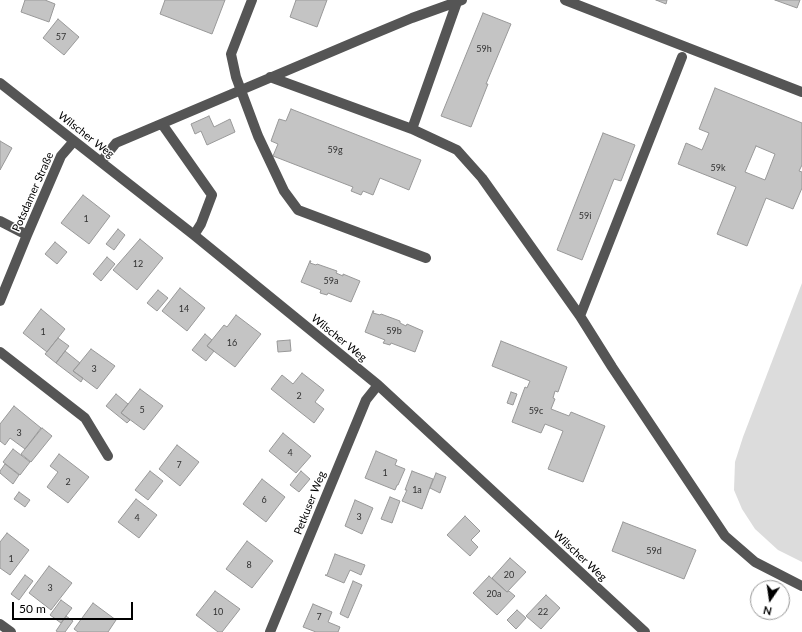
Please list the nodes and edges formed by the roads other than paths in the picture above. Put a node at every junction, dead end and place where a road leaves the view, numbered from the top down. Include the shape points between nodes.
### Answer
1 (252, 0) edge
2 (565, 0) edge
3 (460, 1) edge
4 (682, 57) dead end
5 (270, 77) junction
6 (0, 84) edge
7 (241, 89) junction
8 (802, 92) edge
9 (162, 124) junction
10 (412, 129) junction
11 (74, 141) junction
12 (101, 162) junction
13 (0, 221) edge
14 (27, 235) junction
15 (194, 235) junction
16 (426, 258) dead end
17 (0, 301) edge
18 (580, 316) junction
19 (0, 352) edge
20 (378, 386) junction
21 (108, 456) dead end
22 (802, 586) edge
23 (0, 624) edge
24 (11, 632) edge
25 (270, 632) edge
26 (645, 632) edge

1 - 7 street via 231,54
2 - 8 street
3 - 5 street via 412,18
3 - 10 street
4 - 18 street
5 - 7 street
5 - 10 street
6 - 11 street, Wilscher Weg
7 - 9 street
7 - 16 street via 258,136 284,191 298,210
9 - 12 street via 116,143
9 - 15 street via 212,195
10 - 18 street via 457,150 482,178
11 - 12 street, Wilscher Weg
11 - 14 street, Potsdamer Straße via 61,156
12 - 15 street, Wilscher Weg
13 - 14 street
14 - 17 street, Potsdamer Straße
15 - 20 street, Wilscher Weg
18 - 22 street via 725,536 755,562
19 - 21 street via 85,418
20 - 25 street, Petkuser Weg via 366,400
20 - 26 street, Wilscher Weg
23 - 24 street

